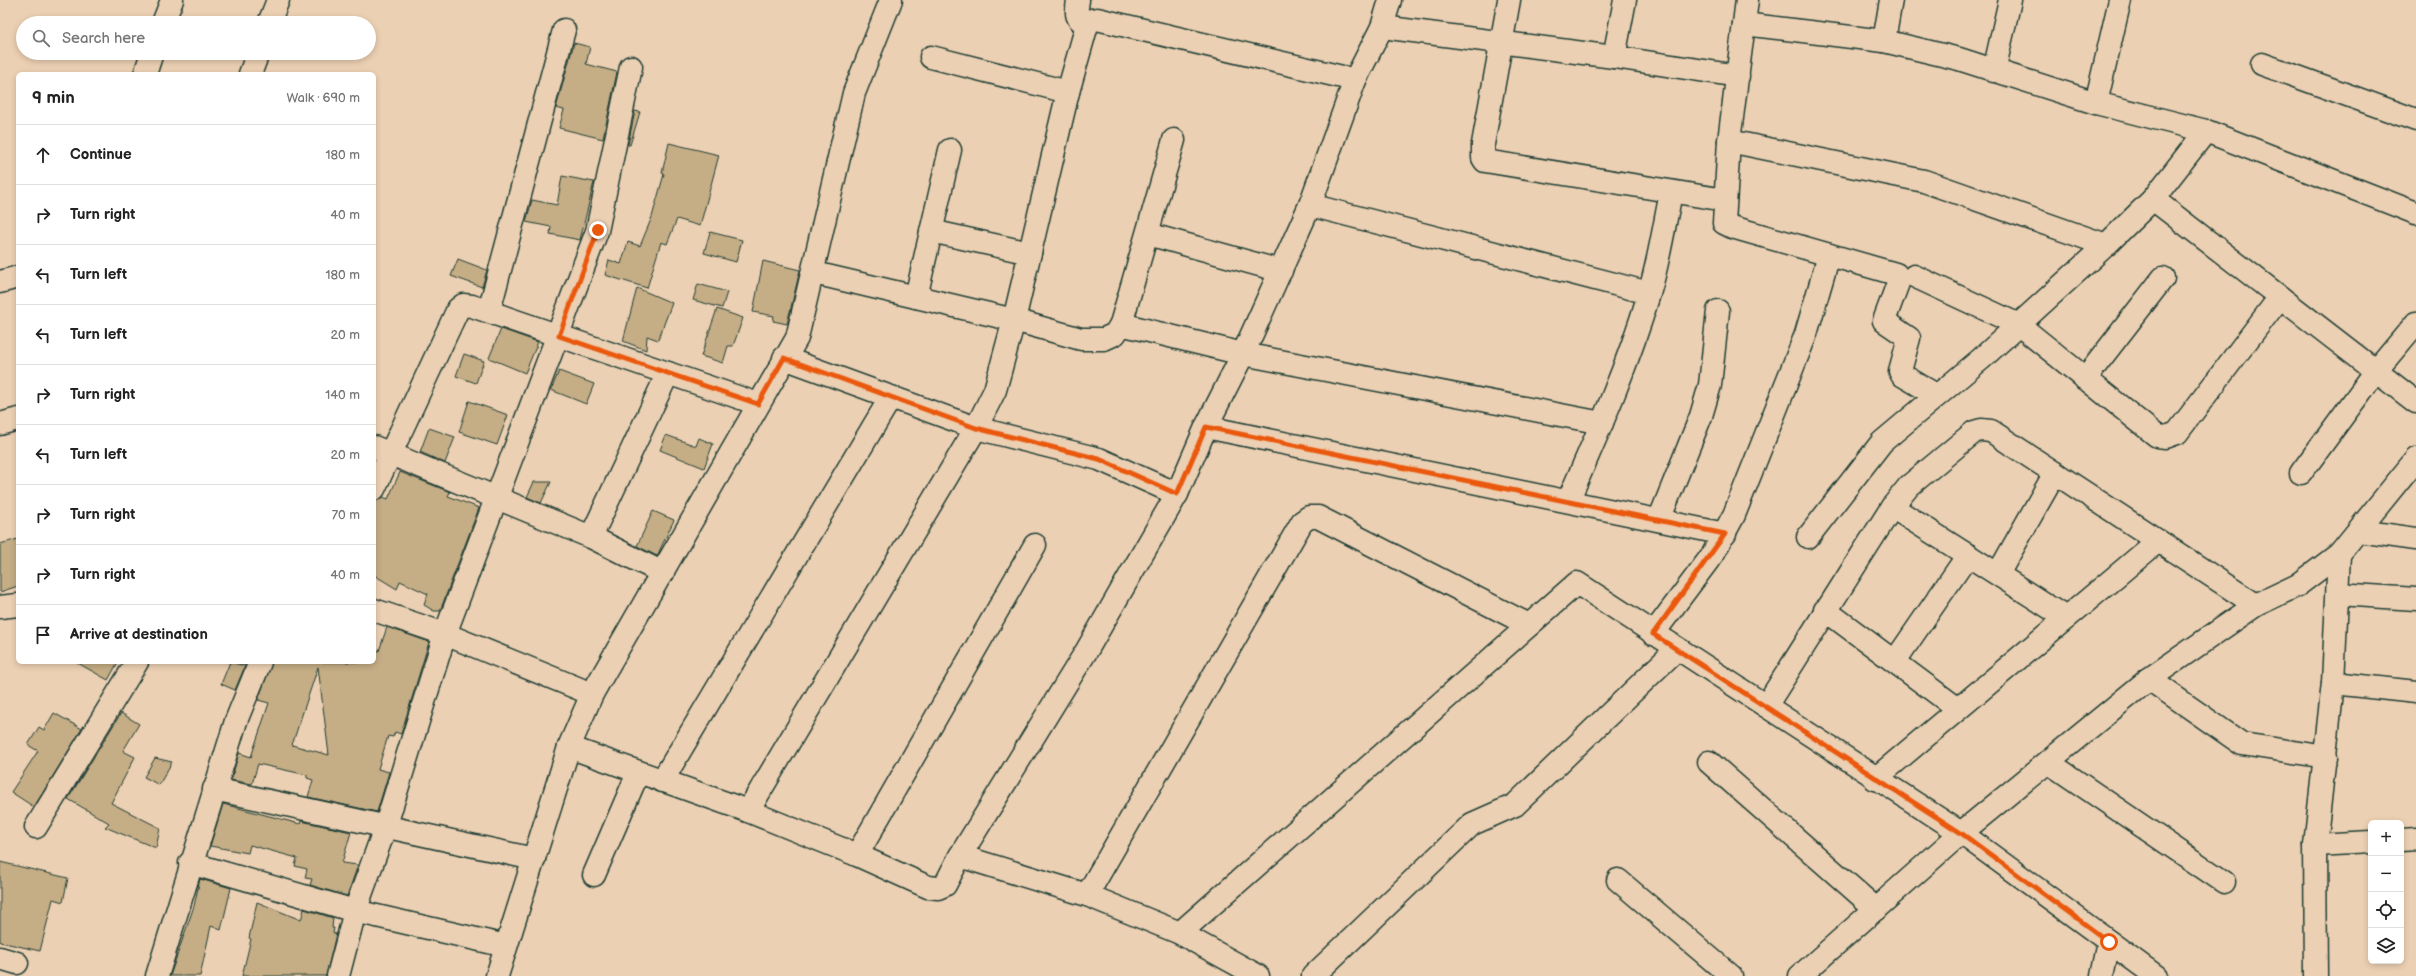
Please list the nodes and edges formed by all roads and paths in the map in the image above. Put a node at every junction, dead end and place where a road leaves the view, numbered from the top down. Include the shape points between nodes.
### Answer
1 (172, 0) edge
2 (278, 0) edge
3 (891, 0) edge
4 (1078, 0) edge
5 (1390, 0) edge
6 (1509, 0) edge
7 (1625, 0) edge
8 (1747, 0) edge
9 (1891, 0) edge
10 (2010, 0) edge
11 (2120, 0) edge
12 (166, 16) edge
13 (272, 16) edge
14 (1744, 24) junction
15 (1087, 25) junction
16 (1382, 27) junction
17 (564, 30) dead end
18 (1884, 41) junction
19 (1501, 42) junction
20 (931, 57) dead end
21 (1614, 57) junction
22 (150, 60) edge
23 (255, 60) edge
24 (2262, 64) dead end
25 (631, 67) dead end
26 (1994, 71) junction
27 (146, 72) edge
28 (251, 72) edge
29 (1738, 76) junction
30 (1355, 80) junction
31 (1068, 92) junction
32 (2096, 103) junction
33 (2416, 120) edge
34 (2206, 131) junction
35 (1174, 140) dead end
36 (1729, 141) junction
37 (950, 150) dead end
38 (1671, 193) junction
39 (2153, 199) junction
40 (1725, 200) junction
41 (1310, 205) junction
42 (2416, 213) edge
43 (931, 231) junction
44 (1148, 234) junction
45 (2106, 245) junction
46 (1030, 253) junction
47 (1829, 255) junction
48 (1281, 271) junction
49 (814, 273) junction
50 (1914, 276) dead end
51 (16, 278) edge
52 (2164, 278) dead end
53 (0, 282) edge
54 (1649, 293) junction
55 (916, 297) junction
56 (2280, 297) junction
57 (489, 312) junction
58 (1718, 312) dead end
59 (1014, 320) junction
60 (2416, 323) edge
61 (1121, 324) junction
62 (2019, 325) junction
63 (559, 336) junction
64 (1243, 354) junction
65 (784, 358) junction
66 (2376, 371) junction
67 (668, 373) junction
68 (2085, 378) junction
69 (1936, 395) junction
70 (891, 397) junction
71 (2416, 402) edge
72 (758, 404) junction
73 (16, 420) edge
74 (1602, 423) junction
75 (0, 424) edge
76 (1206, 427) junction
77 (976, 428) junction
78 (383, 450) edge
79 (2416, 459) edge
80 (2055, 473) junction
81 (2301, 473) dead end
82 (376, 480) edge
83 (1177, 494) junction
84 (498, 498) junction
85 (1568, 501) junction
86 (1892, 507) junction
87 (1660, 520) junction
88 (2359, 531) junction
89 (1725, 534) junction
90 (591, 537) junction
91 (1808, 537) dead end
92 (2416, 539) edge
93 (2158, 541) junction
94 (1035, 545) dead end
95 (2339, 554) junction
96 (1968, 555) junction
97 (664, 573) junction
98 (1998, 574) junction
99 (2338, 594) junction
100 (2416, 599) edge
101 (16, 605) edge
102 (2256, 606) junction
103 (0, 607) edge
104 (1825, 610) junction
105 (376, 611) edge
106 (2066, 618) junction
107 (1530, 625) junction
108 (445, 634) junction
109 (1653, 634) junction
110 (1677, 649) junction
111 (1896, 661) junction
112 (136, 664) edge
113 (259, 664) edge
114 (2148, 679) junction
115 (2333, 683) junction
116 (2416, 692) edge
117 (592, 694) junction
118 (1766, 706) junction
119 (1958, 709) junction
120 (569, 747) junction
121 (2326, 757) junction
122 (1709, 762) dead end
123 (2048, 762) junction
124 (638, 773) junction
125 (1875, 779) junction
126 (662, 781) junction
127 (214, 789) junction
128 (748, 810) junction
129 (36, 828) dead end
130 (385, 828) junction
131 (1961, 833) junction
132 (2416, 839) edge
133 (2404, 840) edge
134 (2368, 842) edge
135 (2315, 845) junction
136 (857, 855) junction
137 (960, 856) junction
138 (534, 859) junction
139 (190, 863) junction
140 (594, 875) dead end
141 (1618, 880) dead end
142 (2224, 882) dead end
143 (1086, 896) junction
144 (1876, 909) junction
145 (355, 911) junction
146 (1180, 933) junction
147 (2109, 942) junction
148 (506, 946) junction
149 (157, 976) edge
150 (338, 976) edge
151 (497, 976) edge
152 (1258, 976) edge
153 (1313, 976) edge
154 (1731, 976) edge
155 (1800, 976) edge
156 (2102, 976) edge
157 (2156, 976) edge
158 (2316, 976) edge

1 - 12 street
2 - 13 street
3 - 49 street via 854,94
4 - 15 street via 1077,16 1079,21
5 - 16 street
6 - 19 street
7 - 21 street
8 - 14 street
9 - 18 street
10 - 26 street
11 - 32 street
14 - 18 street
14 - 29 street
15 - 30 street via 1091,20 1098,19
15 - 31 street
16 - 19 street
16 - 30 street
17 - 57 street
18 - 26 street via 1959,59
19 - 21 street
19 - 38 street via 1483,144 1482,158 1485,162
20 - 31 street
21 - 29 street
22 - 27 street
23 - 28 street
24 - 33 street
25 - 63 street via 598,230
26 - 32 street
29 - 36 street
30 - 41 street
31 - 46 street
32 - 34 street
34 - 39 street
34 - 42 street
35 - 44 street
36 - 40 street
36 - 45 street via 1924,181
37 - 43 street
38 - 40 street
38 - 54 street
39 - 45 street
39 - 56 street
40 - 47 street via 1724,223
41 - 48 street
41 - 54 street
43 - 46 street
43 - 55 street
44 - 48 street
44 - 61 street
45 - 62 street
46 - 59 street
47 - 69 street via 1896,274 1898,278 1884,321 1909,338 1900,366 1902,374
47 - 89 street via 1806,334
48 - 64 street
49 - 55 street
49 - 65 street via 797,338
50 - 62 street
51 - 53 street
52 - 68 street
54 - 74 street
55 - 59 street
56 - 66 street
56 - 68 street via 2177,433 2166,437 2157,436
57 - 63 street
57 - 78 street via 464,305 458,309
58 - 87 street via 1710,386 1701,416
59 - 61 street via 1081,339 1104,339 1115,334
59 - 77 street via 995,390
60 - 66 street
61 - 64 street
62 - 68 street
62 - 69 street
63 - 67 street
63 - 84 street
64 - 74 street
64 - 76 street
65 - 70 street
65 - 72 street
66 - 71 street
66 - 81 street
67 - 72 street
67 - 90 street
69 - 91 street via 1882,442
70 - 77 street
70 - 126 street
72 - 97 street
73 - 75 street
74 - 85 street
76 - 83 street
76 - 85 street
77 - 83 street via 1099,459
77 - 128 street
78 - 82 street
78 - 84 street
79 - 88 street
80 - 86 street via 1991,431 1981,430 1974,432 1909,486
80 - 93 street
80 - 98 street
83 - 137 street via 1087,650
84 - 90 street
84 - 108 street
85 - 87 street
86 - 96 street
86 - 104 street
87 - 89 street
88 - 92 street
88 - 95 street
89 - 109 street
90 - 97 street
93 - 102 street
93 - 106 street
94 - 136 street
95 - 99 street
95 - 102 street via 2298,585
96 - 98 street
96 - 111 street
97 - 117 street
98 - 106 street
99 - 100 street
99 - 115 street
101 - 103 street
102 - 114 street
104 - 111 street
104 - 118 street
105 - 108 street
106 - 119 street
107 - 109 street via 1577,583
107 - 143 street via 1318,517 1309,516 1302,522
107 - 146 street
108 - 117 street
108 - 130 street
109 - 110 street
110 - 118 street
110 - 153 street via 1515,805 1472,824
111 - 119 street
112 - 129 street
113 - 127 street via 236,721
114 - 121 street via 2242,744
114 - 123 street
115 - 116 street
115 - 121 street
117 - 120 street
118 - 125 street
119 - 125 street
120 - 124 street
120 - 138 street
121 - 135 street
122 - 144 street
123 - 131 street
123 - 142 street
124 - 126 street
124 - 140 street
125 - 131 street
126 - 128 street
127 - 130 street
127 - 139 street
128 - 136 street
130 - 138 street
130 - 145 street
131 - 144 street
131 - 147 street
132 - 133 street
134 - 135 street
135 - 158 street
136 - 137 street via 928,887 938,888 945,885
137 - 143 street
138 - 148 street
139 - 145 street
139 - 149 street
141 - 154 street
143 - 146 street
144 - 155 street
145 - 148 street
145 - 150 street
146 - 152 street
147 - 156 street
147 - 157 street
148 - 151 street

